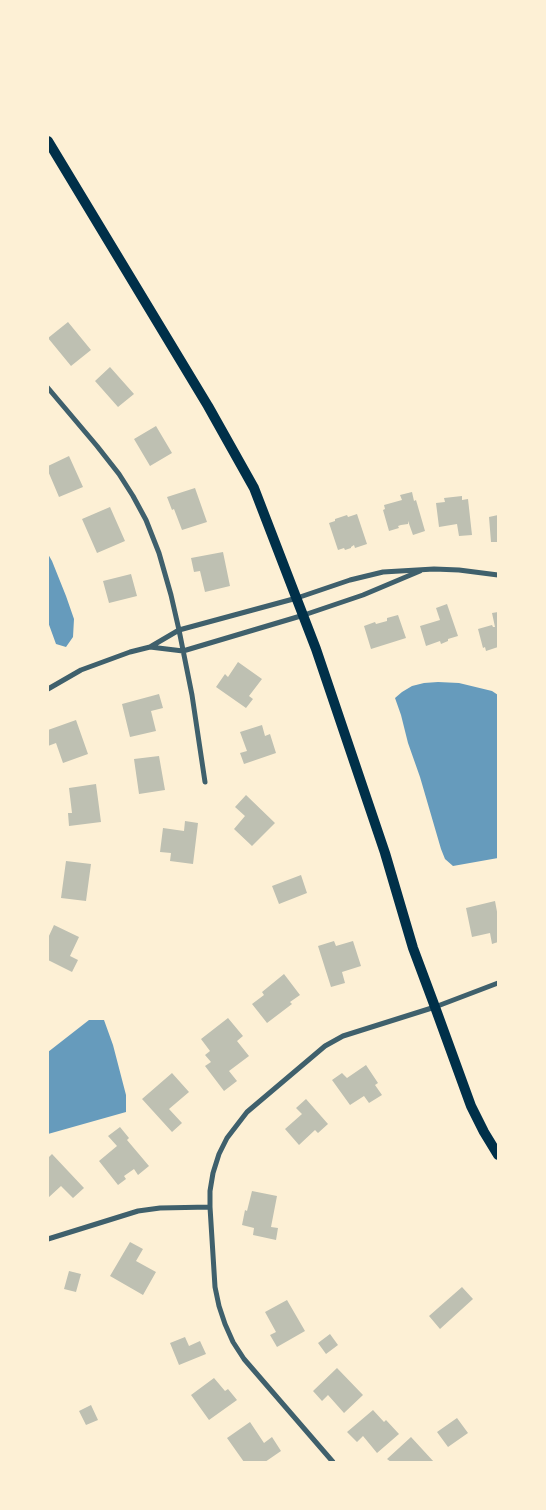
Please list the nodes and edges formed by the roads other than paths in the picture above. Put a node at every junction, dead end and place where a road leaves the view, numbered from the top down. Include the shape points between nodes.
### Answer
1 (48, 141) edge
2 (48, 388) edge
3 (423, 569) junction
4 (498, 575) edge
5 (297, 598) junction
6 (304, 615) junction
7 (180, 630) junction
8 (150, 647) junction
9 (183, 651) junction
10 (48, 689) edge
11 (205, 782) dead end
12 (498, 983) edge
13 (435, 1007) junction
14 (498, 1155) edge
15 (210, 1208) junction
16 (48, 1239) edge
17 (333, 1462) edge

1 - 5 main road via 250,481
2 - 7 street via 97,446 133,496 159,553
3 - 4 street
3 - 5 street via 383,572
3 - 6 street
5 - 6 main road
5 - 7 street
6 - 9 street
6 - 13 main road
7 - 8 street
7 - 9 street
8 - 9 street
8 - 10 street via 81,670
9 - 11 street
12 - 13 street
13 - 14 main road via 471,1106
13 - 15 street via 343,1036 312,1056 247,1112 219,1154 213,1173
15 - 16 street via 138,1211
15 - 17 street via 215,1287 233,1342 256,1374

